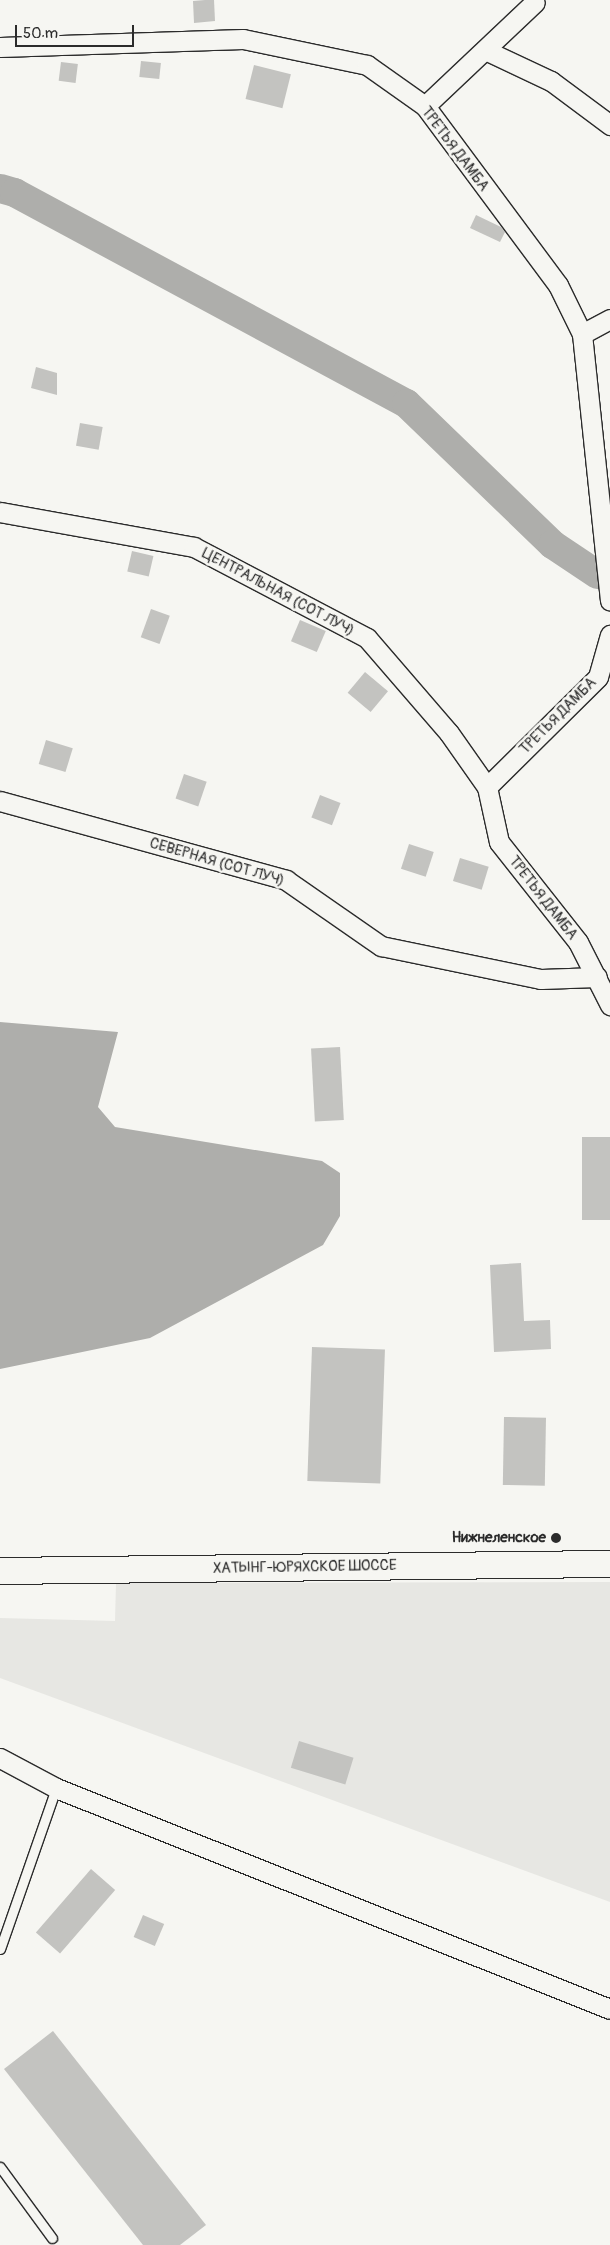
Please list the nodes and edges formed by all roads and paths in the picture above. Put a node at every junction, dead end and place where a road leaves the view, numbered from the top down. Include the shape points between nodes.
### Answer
1 (535, 1) edge
2 (0, 47) edge
3 (485, 50) junction
4 (425, 106) junction
5 (610, 125) edge
6 (610, 319) edge
7 (582, 334) junction
8 (0, 512) edge
9 (608, 541) edge
10 (610, 601) edge
11 (610, 635) edge
12 (488, 787) junction
13 (0, 801) edge
14 (597, 977) junction
15 (610, 1005) edge
16 (610, 1564) edge
17 (0, 1571) edge
18 (0, 1758) edge
19 (56, 1788) junction
20 (0, 1949) edge
21 (610, 2009) edge
22 (0, 2167) edge
23 (52, 2238) dead end

1 - 3 street
2 - 4 street, ТРЕТЬЯ ДАМБА via 243,39 367,64
3 - 4 street
3 - 5 street via 551,81
4 - 7 street, ТРЕТЬЯ ДАМБА via 558,285
6 - 7 street
7 - 9 street, ТРЕТЬЯ ДАМБА
8 - 12 street, ЦЕНТРАЛЬНАЯ (СОТ ЛУЧ) via 194,547 367,638 449,733
9 - 10 street, ТРЕТЬЯ ДАМБА
11 - 12 street, ТРЕТЬЯ ДАМБА via 598,677
12 - 14 street, ТРЕТЬЯ ДАМБА via 500,842 578,942
13 - 14 street, СЕВЕРНАЯ (СОТ ЛУЧ) via 286,880 381,946 541,979
14 - 15 street, ТРЕТЬЯ ДАМБА
16 - 17 main road, ХАТЫНГ-ЮРЯХСКОЕ ШОССЕ
18 - 19 street
19 - 20 lane
19 - 21 street
22 - 23 lane

